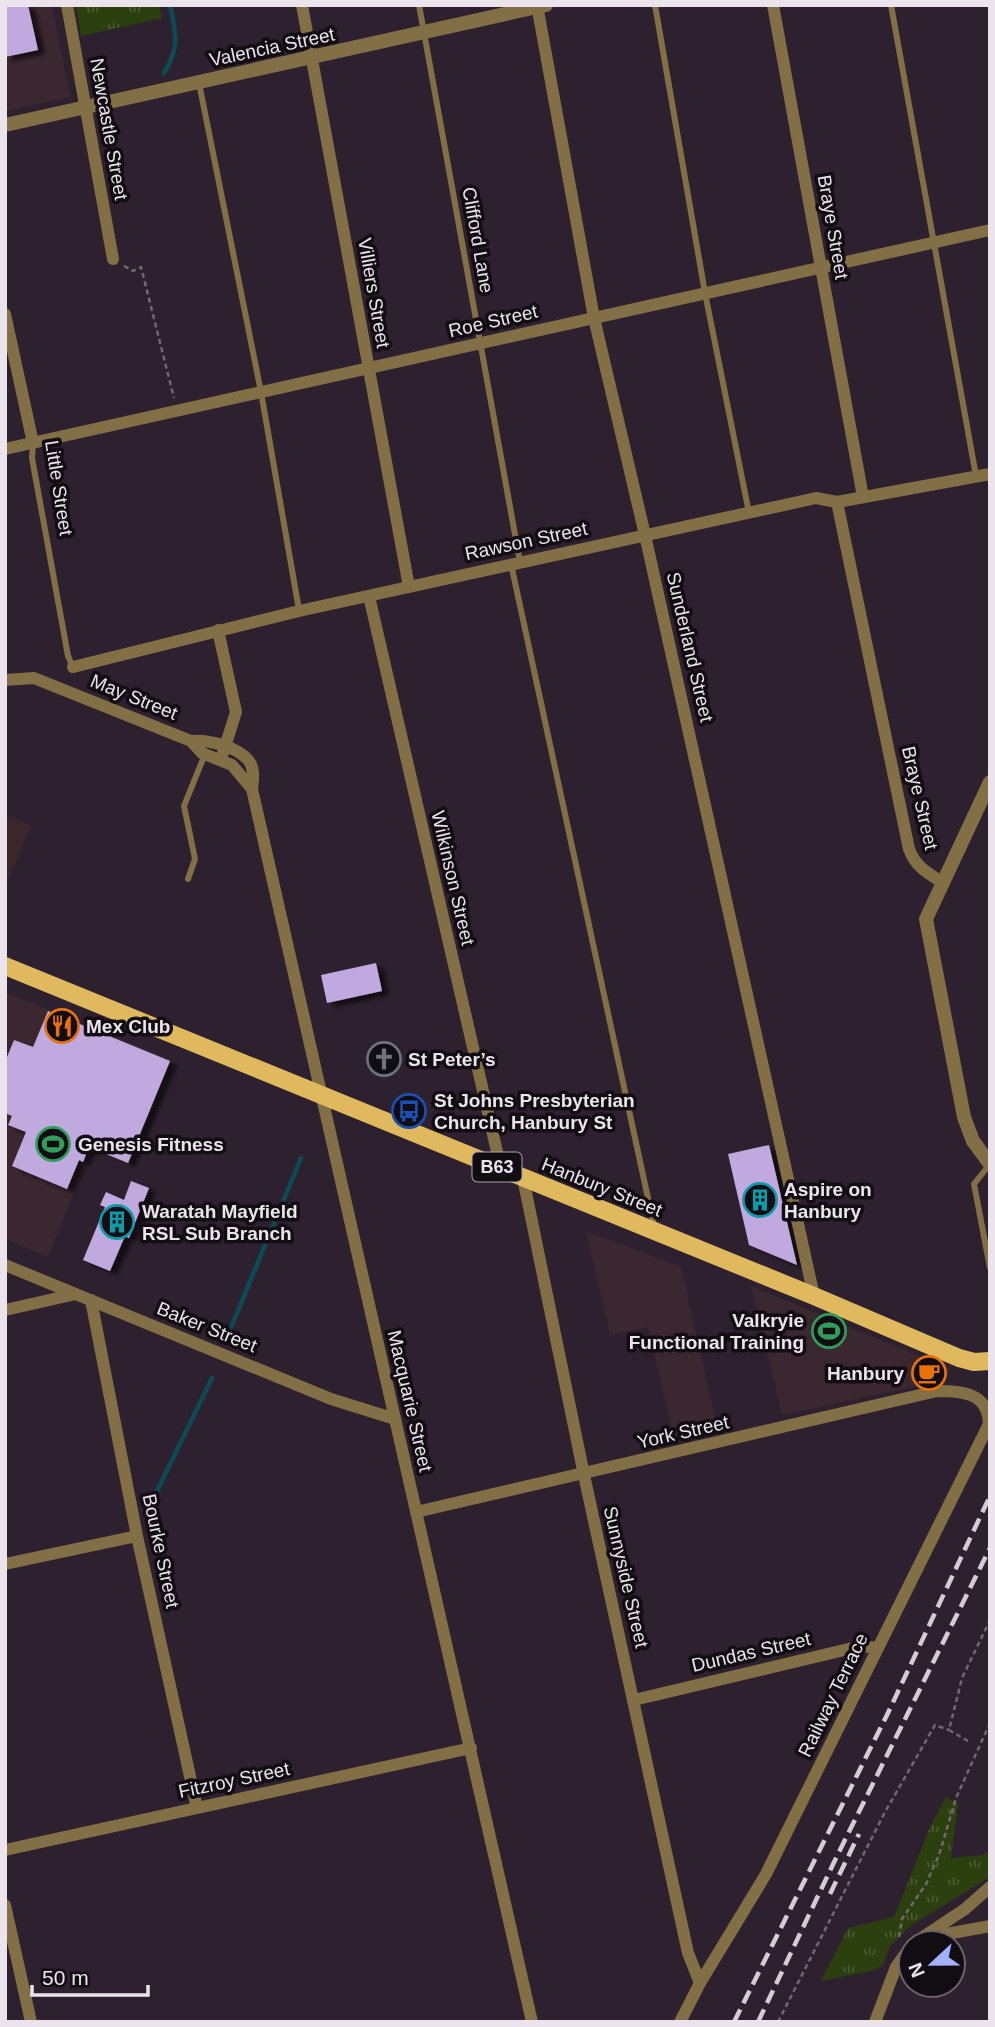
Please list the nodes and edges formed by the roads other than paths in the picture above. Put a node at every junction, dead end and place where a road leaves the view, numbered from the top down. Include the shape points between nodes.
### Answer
1 (67, 5) edge
2 (302, 5) edge
3 (419, 5) edge
4 (655, 5) edge
5 (773, 5) edge
6 (891, 5) edge
7 (540, 6) edge
8 (425, 33) junction
9 (312, 59) junction
10 (199, 83) junction
11 (86, 109) junction
12 (5, 125) edge
13 (990, 230) edge
14 (934, 243) junction
15 (113, 259) road end
16 (820, 267) junction
17 (705, 293) junction
18 (5, 314) edge
19 (594, 318) junction
20 (481, 344) junction
21 (368, 370) junction
22 (261, 391) junction
23 (33, 443) junction
24 (5, 449) edge
25 (990, 474) edge
26 (976, 476) junction
27 (863, 497) junction
28 (837, 502) junction
29 (749, 513) junction
30 (645, 535) junction
31 (516, 563) junction
32 (410, 587) junction
33 (369, 596) junction
34 (299, 611) junction
35 (218, 630) junction
36 (73, 667) joint
37 (5, 681) edge
38 (191, 741) junction
39 (226, 746) junction
40 (205, 754) junction
41 (221, 760) junction
42 (990, 782) edge
43 (252, 789) junction
44 (188, 879) dead end
45 (942, 882) junction
46 (5, 966) edge
47 (320, 1095) junction
48 (990, 1164) edge
49 (501, 1169) junction
50 (523, 1178) junction
51 (655, 1231) junction
52 (5, 1265) edge
53 (990, 1268) edge
54 (76, 1294) junction
55 (814, 1296) junction
56 (91, 1300) junction
57 (5, 1310) edge
58 (990, 1361) edge
59 (960, 1391) joint
60 (395, 1419) junction
61 (584, 1475) junction
62 (416, 1512) junction
63 (137, 1536) junction
64 (5, 1564) edge
65 (878, 1648) junction
66 (634, 1700) junction
67 (471, 1748) junction
68 (197, 1808) junction
69 (5, 1850) edge
70 (990, 1887) edge
71 (990, 1901) edge
72 (5, 1905) edge
73 (965, 1909) junction
74 (990, 1926) edge
75 (934, 1929) edge
76 (967, 1931) edge
77 (897, 1967) edge
78 (700, 1983) junction
79 (31, 2022) edge
80 (531, 2022) edge
81 (680, 2022) edge
82 (875, 2022) edge

1 - 11 street, Newcastle Street
2 - 9 street, Villiers Street
3 - 8 lane, Clifford Lane
4 - 17 lane
5 - 16 street, Braye Street
6 - 14 lane
7 - 8 street, Valencia Street
7 - 19 street, Sunderland Street
8 - 9 street, Valencia Street
8 - 20 lane, Clifford Lane
9 - 10 street, Valencia Street
9 - 21 street, Villiers Street
10 - 11 street, Valencia Street
10 - 22 lane
11 - 12 street, Valencia Street
11 - 15 street, Newcastle Street
13 - 14 street, Roe Street
14 - 16 street, Roe Street
14 - 26 lane
16 - 17 street, Roe Street
16 - 27 street, Braye Street
17 - 19 street, Roe Street
17 - 29 lane
18 - 23 street, Little Street
19 - 20 street, Roe Street
19 - 30 street, Sunderland Street
20 - 21 street, Roe Street
20 - 31 lane, Clifford Lane
21 - 22 street, Roe Street
21 - 32 street, Villiers Street
22 - 23 street, Roe Street
22 - 34 lane
23 - 24 street, Roe Street
23 - 36 lane, Little Street via 32,458
25 - 26 street, Rawson Street
26 - 27 street, Rawson Street
27 - 28 street, Rawson Street
28 - 29 street, Rawson Street via 816,498
28 - 45 street, Braye Street via 909,849 921,868
29 - 30 street, Rawson Street
30 - 31 street, Rawson Street
30 - 55 street, Sunderland Street
31 - 32 street, Rawson Street
31 - 51 lane, Clifford Lane
32 - 33 street, Rawson Street
33 - 34 street, Rawson Street
33 - 49 street, Wilkinson Street
34 - 35 street, Rawson Street
35 - 36 street, Rawson Street
35 - 39 street via 236,712
37 - 38 street, May Street via 34,678
38 - 39 street, May Street via 204,739
38 - 40 street, May Street
39 - 41 street
39 - 43 street, Macquarie Street via 248,760
40 - 41 street, May Street
40 - 44 lane via 184,806 195,859
41 - 43 street, Macquarie Street via 233,765
42 - 45 street
43 - 47 street, Macquarie Street
45 - 48 street via 928,910 926,928 964,1116 973,1141
46 - 47 main road, Hanbury Street / B63
47 - 49 main road, Hanbury Street / B63
47 - 60 street, Macquarie Street
48 - 53 lane via 974,1184
49 - 50 main road, Hanbury Street / B63
50 - 51 main road, Hanbury Street / B63
50 - 61 street, Sunnyside Street
51 - 55 main road, Hanbury Street / B63
52 - 54 street, Baker Street
54 - 56 street, Baker Street
54 - 57 street
55 - 58 main road, Hanbury Street / B63 via 959,1357
56 - 60 street, Baker Street via 331,1399
56 - 63 street, Bourke Street
59 - 61 street, York Street via 937,1391
59 - 65 street, Railway Terrace via 989,1409 989,1424
60 - 62 street, Macquarie Street
61 - 62 street, York Street
61 - 66 street, Sunnyside Street
62 - 67 street, Macquarie Street
63 - 64 street
63 - 68 street, Bourke Street
65 - 66 street, Dundas Street via 861,1646
65 - 78 street, Railway Terrace via 766,1874
66 - 78 street, Sunnyside Street via 688,1953
67 - 68 street, Fitzroy Street
67 - 80 street, Macquarie Street
68 - 69 street, Fitzroy Street
70 - 73 street
71 - 73 street
72 - 79 street
73 - 75 street
74 - 76 street
77 - 82 street
78 - 81 street, Railway Terrace

